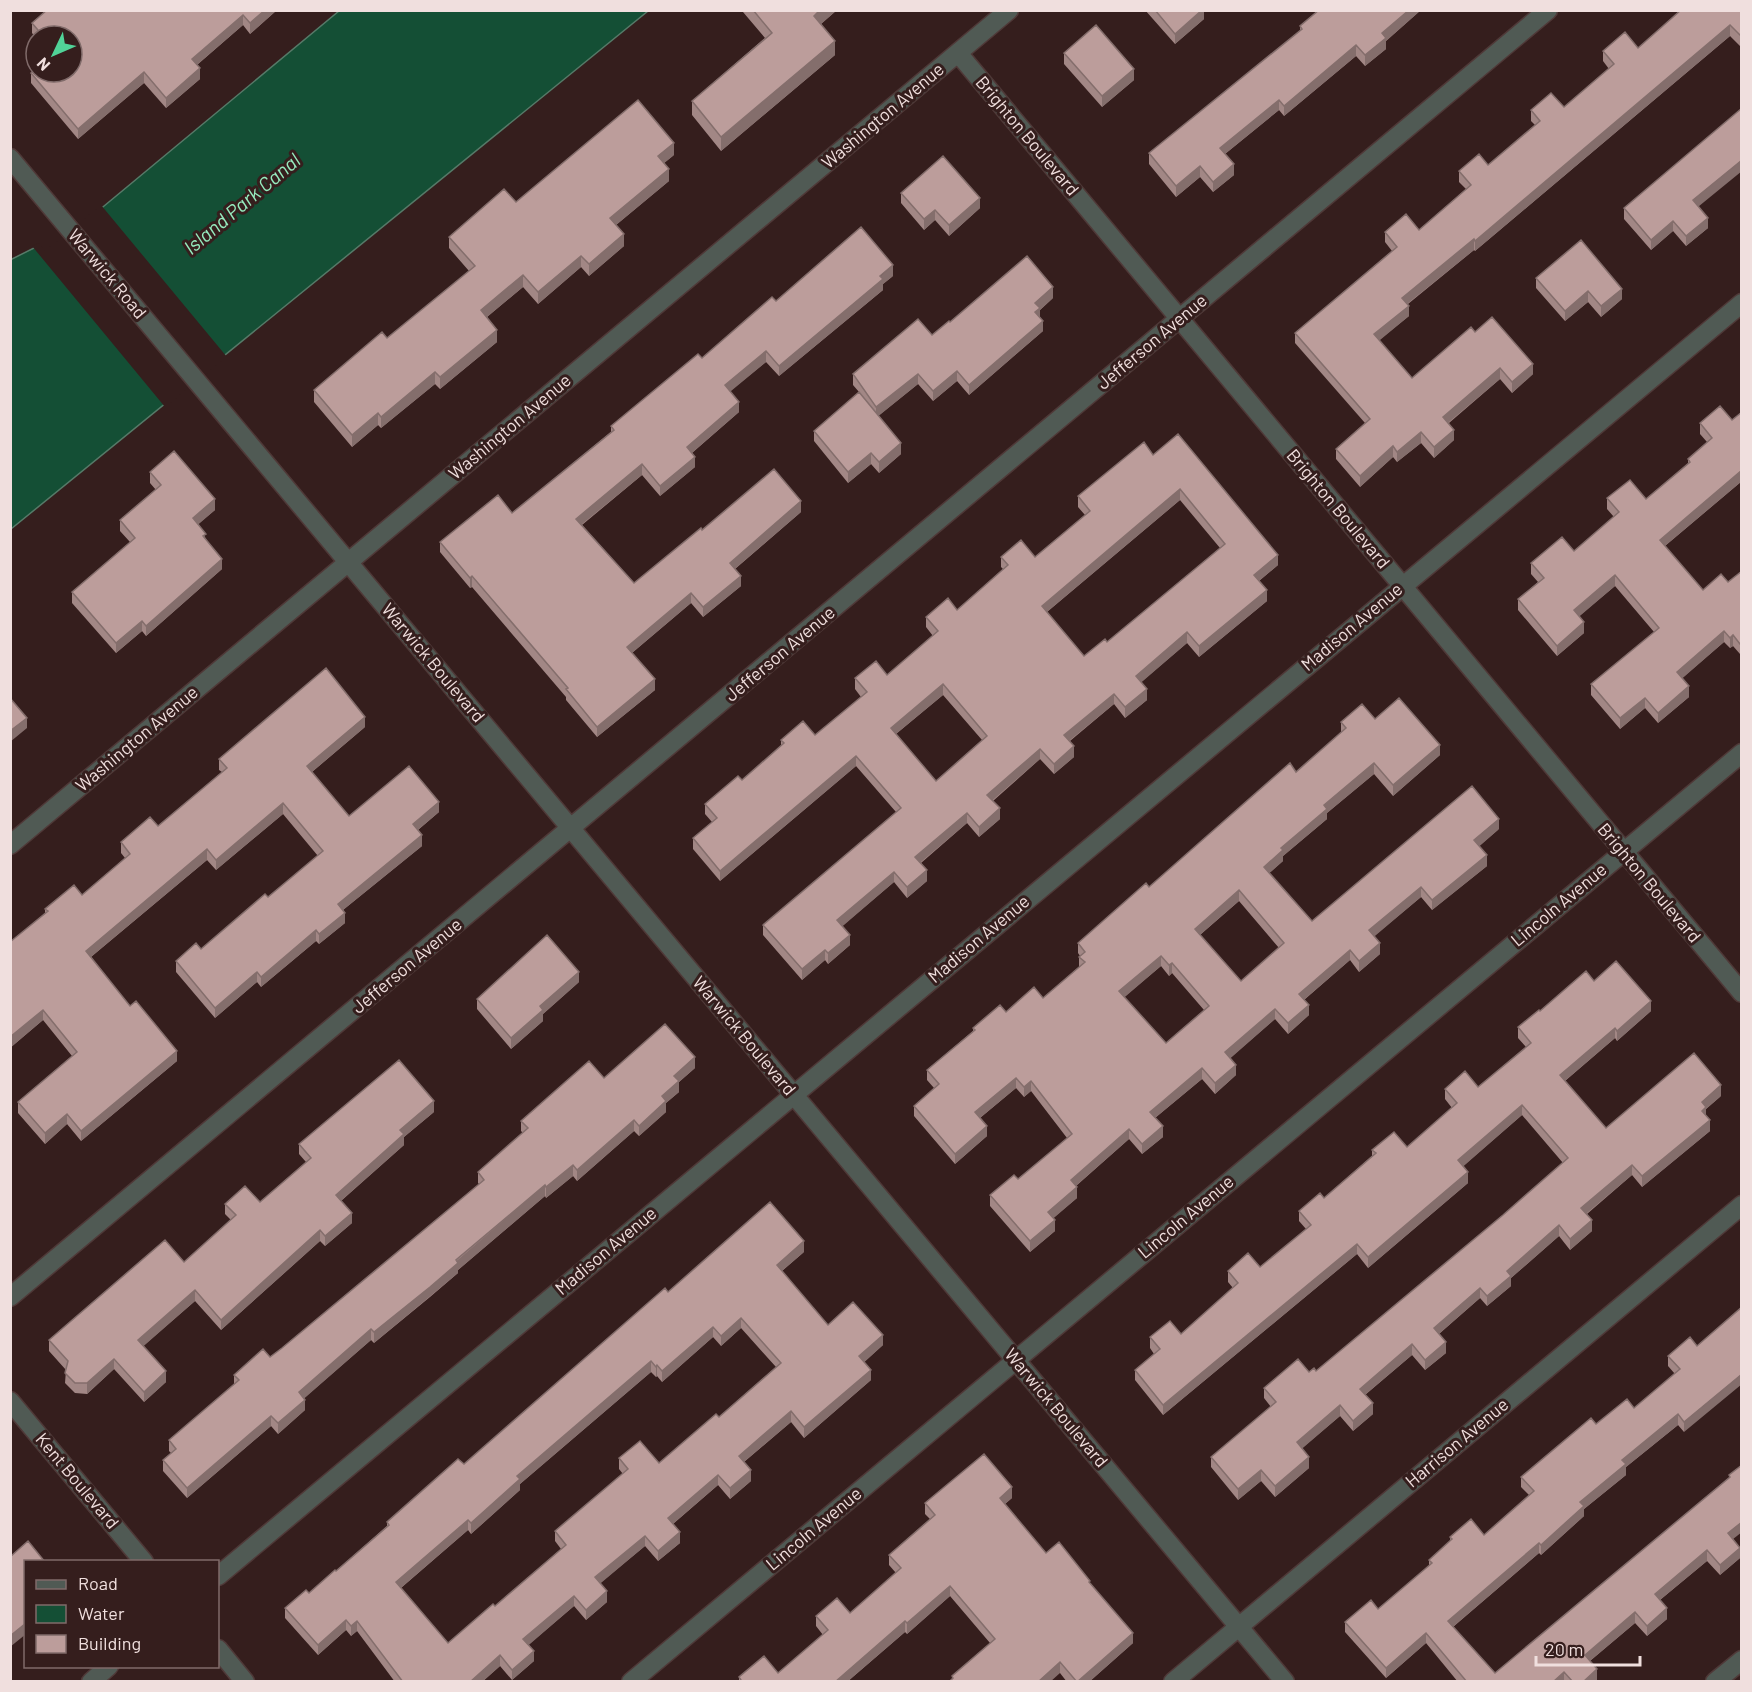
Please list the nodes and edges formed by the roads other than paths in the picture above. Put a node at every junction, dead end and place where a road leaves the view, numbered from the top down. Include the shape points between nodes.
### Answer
1 (1009, 10) edge
2 (1548, 10) edge
3 (958, 53) junction
4 (10, 158) edge
5 (1742, 303) edge
6 (1180, 319) junction
7 (204, 390) joint
8 (348, 563) junction
9 (1402, 586) junction
10 (1742, 753) edge
11 (571, 828) junction
12 (10, 845) edge
13 (1623, 852) junction
14 (1742, 993) edge
15 (793, 1094) junction
16 (1742, 1205) edge
17 (10, 1297) edge
18 (1016, 1359) junction
19 (10, 1401) edge
20 (142, 1560) edge
21 (219, 1575) edge
22 (1239, 1626) junction
23 (219, 1650) edge
24 (1742, 1659) edge
25 (107, 1668) edge
26 (91, 1682) edge
27 (245, 1682) edge
28 (632, 1682) edge
29 (1173, 1682) edge
30 (1285, 1682) edge
31 (1715, 1682) edge

1 - 3 street, Washington Avenue
2 - 6 street, Jefferson Avenue
3 - 6 street, Brighton Boulevard
3 - 8 street, Washington Avenue
4 - 7 street, Warwick Road
5 - 9 street, Madison Avenue
6 - 9 street, Brighton Boulevard
6 - 11 street, Jefferson Avenue
7 - 8 street, Warwick Boulevard
8 - 11 street, Warwick Boulevard
8 - 12 street, Washington Avenue
9 - 13 street, Brighton Boulevard
9 - 15 street, Madison Avenue
10 - 13 street, Lincoln Avenue
11 - 15 street, Warwick Boulevard
11 - 17 street, Jefferson Avenue
13 - 14 street, Brighton Boulevard
13 - 18 street, Lincoln Avenue
15 - 18 street, Warwick Boulevard
15 - 21 street, Madison Avenue
16 - 22 street, Harrison Avenue
18 - 22 street, Warwick Boulevard
18 - 28 street, Lincoln Avenue
19 - 20 street, Kent Boulevard
22 - 29 street, Harrison Avenue
22 - 30 street, Warwick Boulevard
23 - 27 street
24 - 31 street
25 - 26 street

